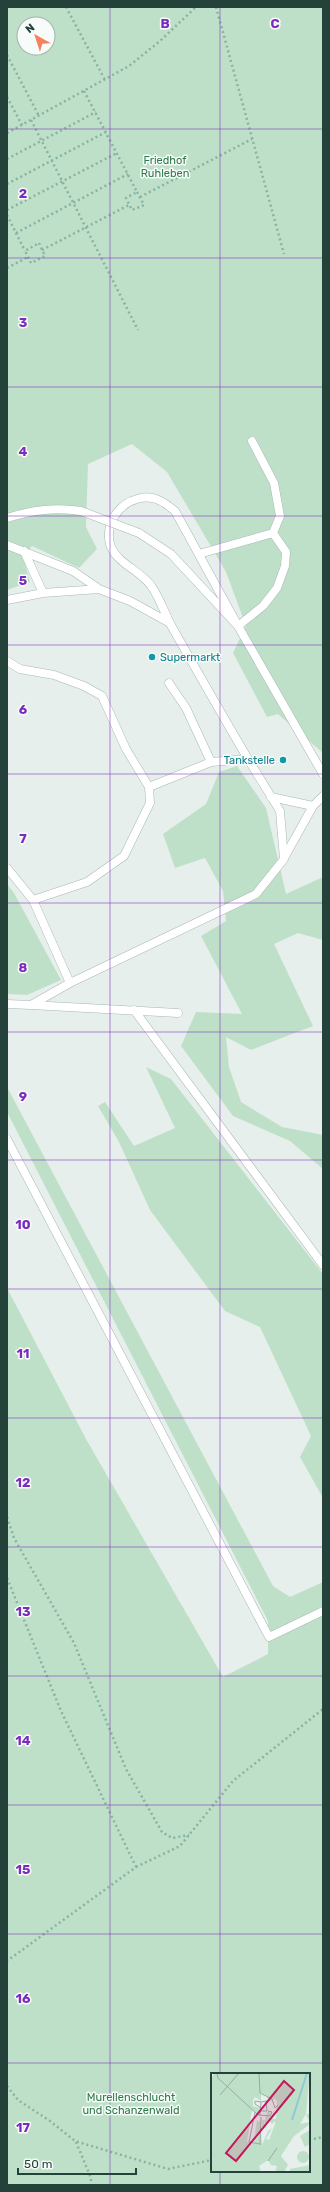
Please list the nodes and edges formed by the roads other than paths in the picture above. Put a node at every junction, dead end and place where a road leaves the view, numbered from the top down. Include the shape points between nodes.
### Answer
1 (252, 441) dead end
2 (7, 518) edge
3 (273, 533) junction
4 (7, 545) edge
5 (24, 551) junction
6 (199, 554) junction
7 (99, 589) junction
8 (43, 593) junction
9 (7, 600) edge
10 (170, 623) junction
11 (238, 626) junction
12 (7, 661) edge
13 (169, 682) dead end
14 (248, 759) junction
15 (211, 762) junction
16 (323, 774) edge
17 (149, 787) junction
18 (323, 796) edge
19 (271, 797) junction
20 (312, 806) junction
21 (284, 859) junction
22 (7, 868) edge
23 (33, 900) junction
24 (70, 983) junction
25 (7, 1004) edge
26 (31, 1004) junction
27 (134, 1010) junction
28 (178, 1013) dead end
29 (7, 1139) edge
30 (323, 1265) edge
31 (323, 1611) edge

1 - 3 lane via 274,483 280,516
2 - 11 lane, bridge via 40,509 61,508 81,511 139,533 171,554
3 - 6 lane
3 - 11 lane via 286,552 285,566 277,588 263,606
4 - 5 lane
5 - 7 lane via 73,571
5 - 8 lane
6 - 10 lane via 175,510 162,501 150,497 136,499 124,505 115,515 108,532 111,546 123,562 151,586
6 - 11 lane
7 - 8 lane
7 - 10 lane via 130,601
8 - 9 lane
10 - 14 lane
11 - 16 lane
12 - 17 lane via 20,669 54,675 77,683 102,696 126,749
13 - 15 lane via 186,708
14 - 15 lane
14 - 19 lane
15 - 17 lane
17 - 23 lane via 150,802 124,856 87,882
18 - 20 lane
19 - 20 lane
19 - 21 lane via 280,811
20 - 21 lane
21 - 24 lane via 256,894
22 - 23 lane
23 - 24 lane
24 - 26 lane
25 - 26 lane
26 - 27 lane
27 - 28 lane
27 - 30 lane
29 - 31 lane via 269,1637

